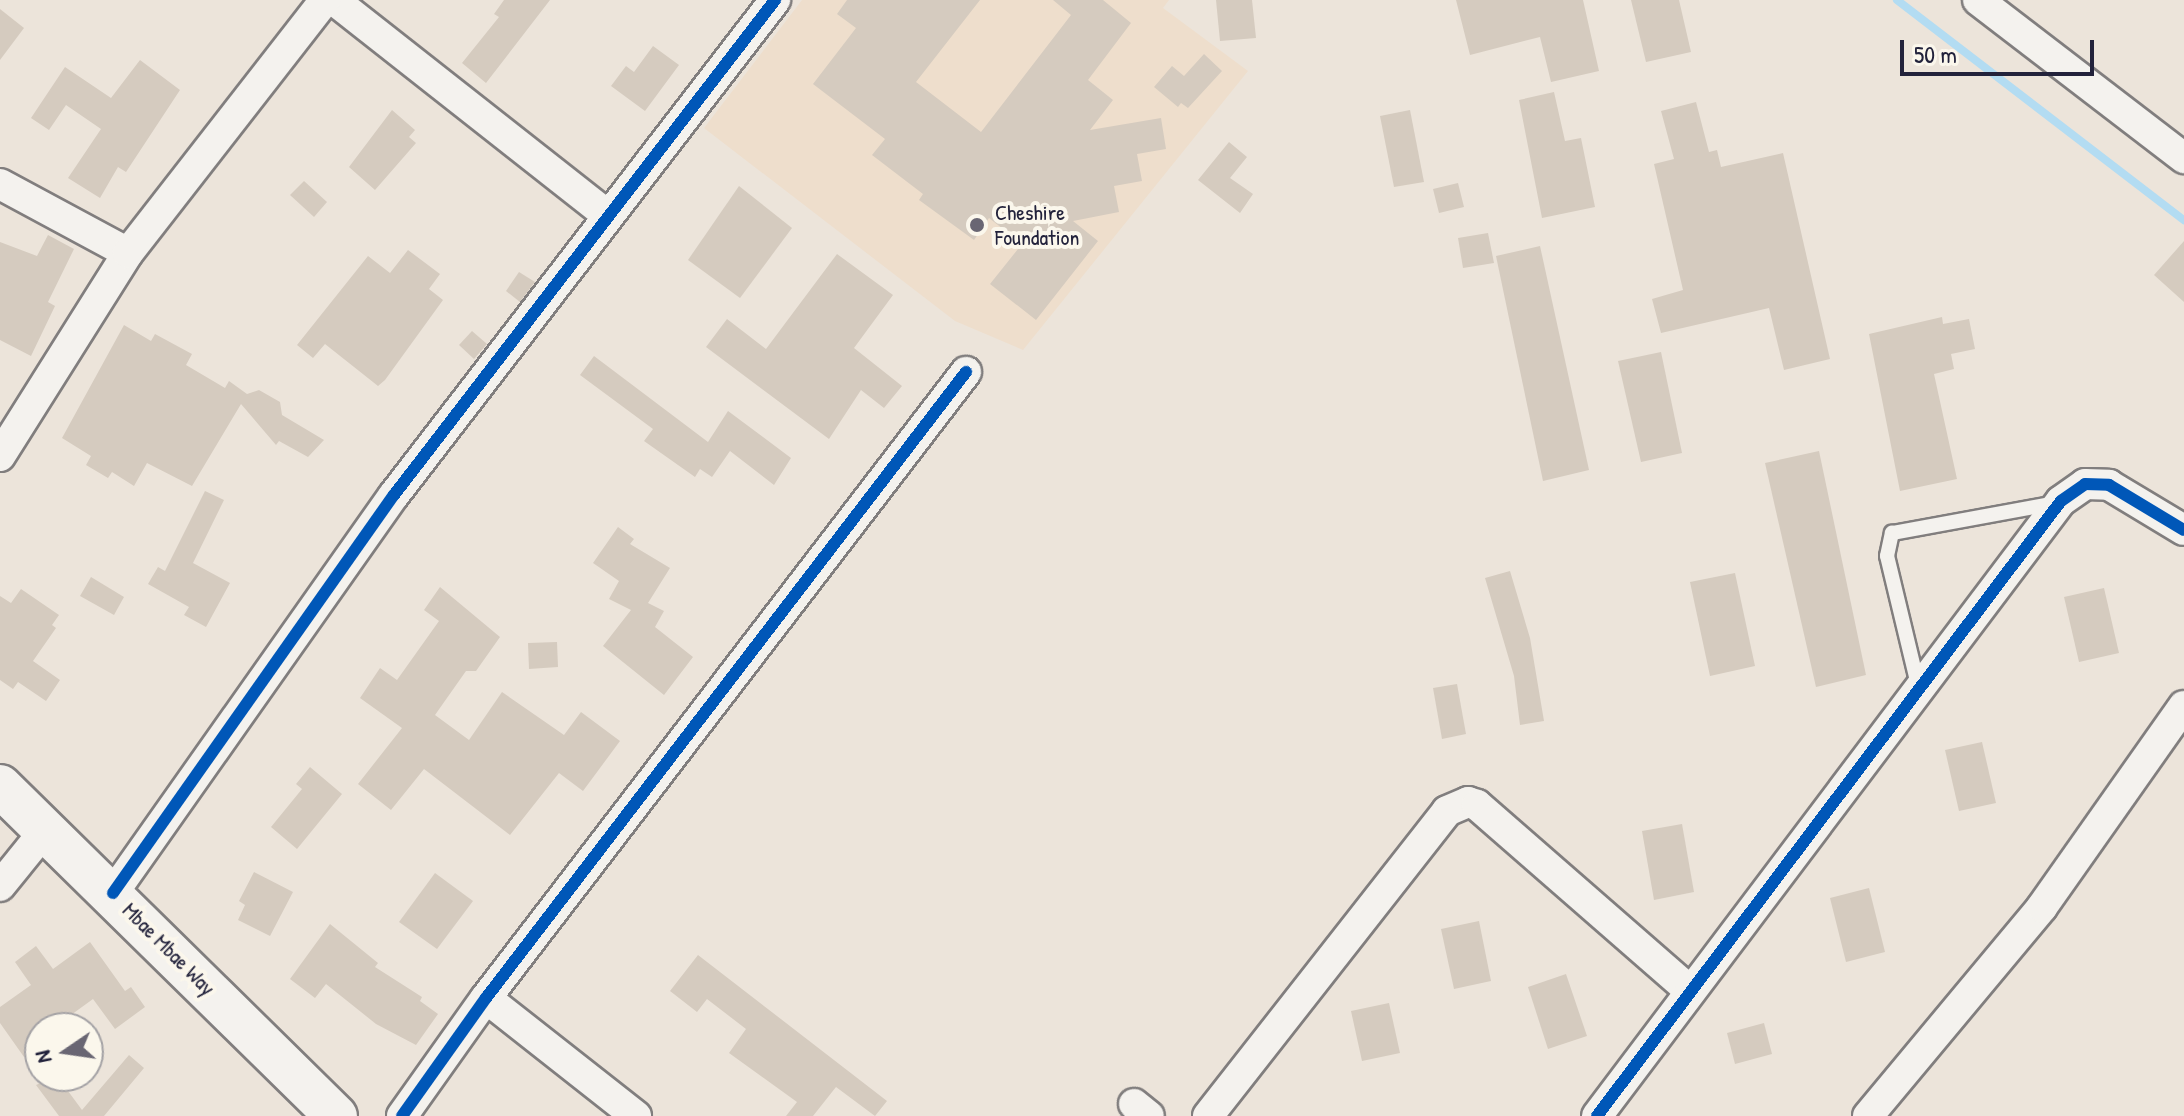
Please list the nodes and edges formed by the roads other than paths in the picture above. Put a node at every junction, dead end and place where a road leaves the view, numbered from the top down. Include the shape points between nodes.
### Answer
1 (325, 0) edge
2 (334, 0) edge
3 (775, 0) edge
4 (1978, 0) edge
5 (2184, 158) edge
6 (0, 184) edge
7 (607, 215) junction
8 (128, 253) junction
9 (966, 372) dead end
10 (0, 456) edge
11 (2061, 501) junction
12 (2184, 530) edge
13 (1919, 689) junction
14 (2184, 706) edge
15 (0, 786) edge
16 (47, 828) junction
17 (0, 886) edge
18 (113, 893) junction
19 (1690, 991) junction
20 (486, 998) junction
21 (330, 1114) edge
22 (402, 1116) edge
23 (636, 1116) edge
24 (1208, 1116) edge
25 (1597, 1116) edge
26 (1868, 1116) edge

1 - 8 street
2 - 7 street
3 - 7 street
4 - 5 street
6 - 8 street
7 - 18 street via 394,495
8 - 10 street
9 - 20 street
11 - 12 street via 2085,484 2109,485
11 - 13 street
11 - 13 lane via 1892,533 1887,556
13 - 19 street
14 - 26 street via 2042,907
15 - 16 street, Mbae Mbae Way
16 - 17 street
16 - 18 street, Mbae Mbae Way
18 - 21 street, Mbae Mbae Way
19 - 24 street via 1468,802 1447,811
19 - 25 street
20 - 22 street
20 - 23 street

